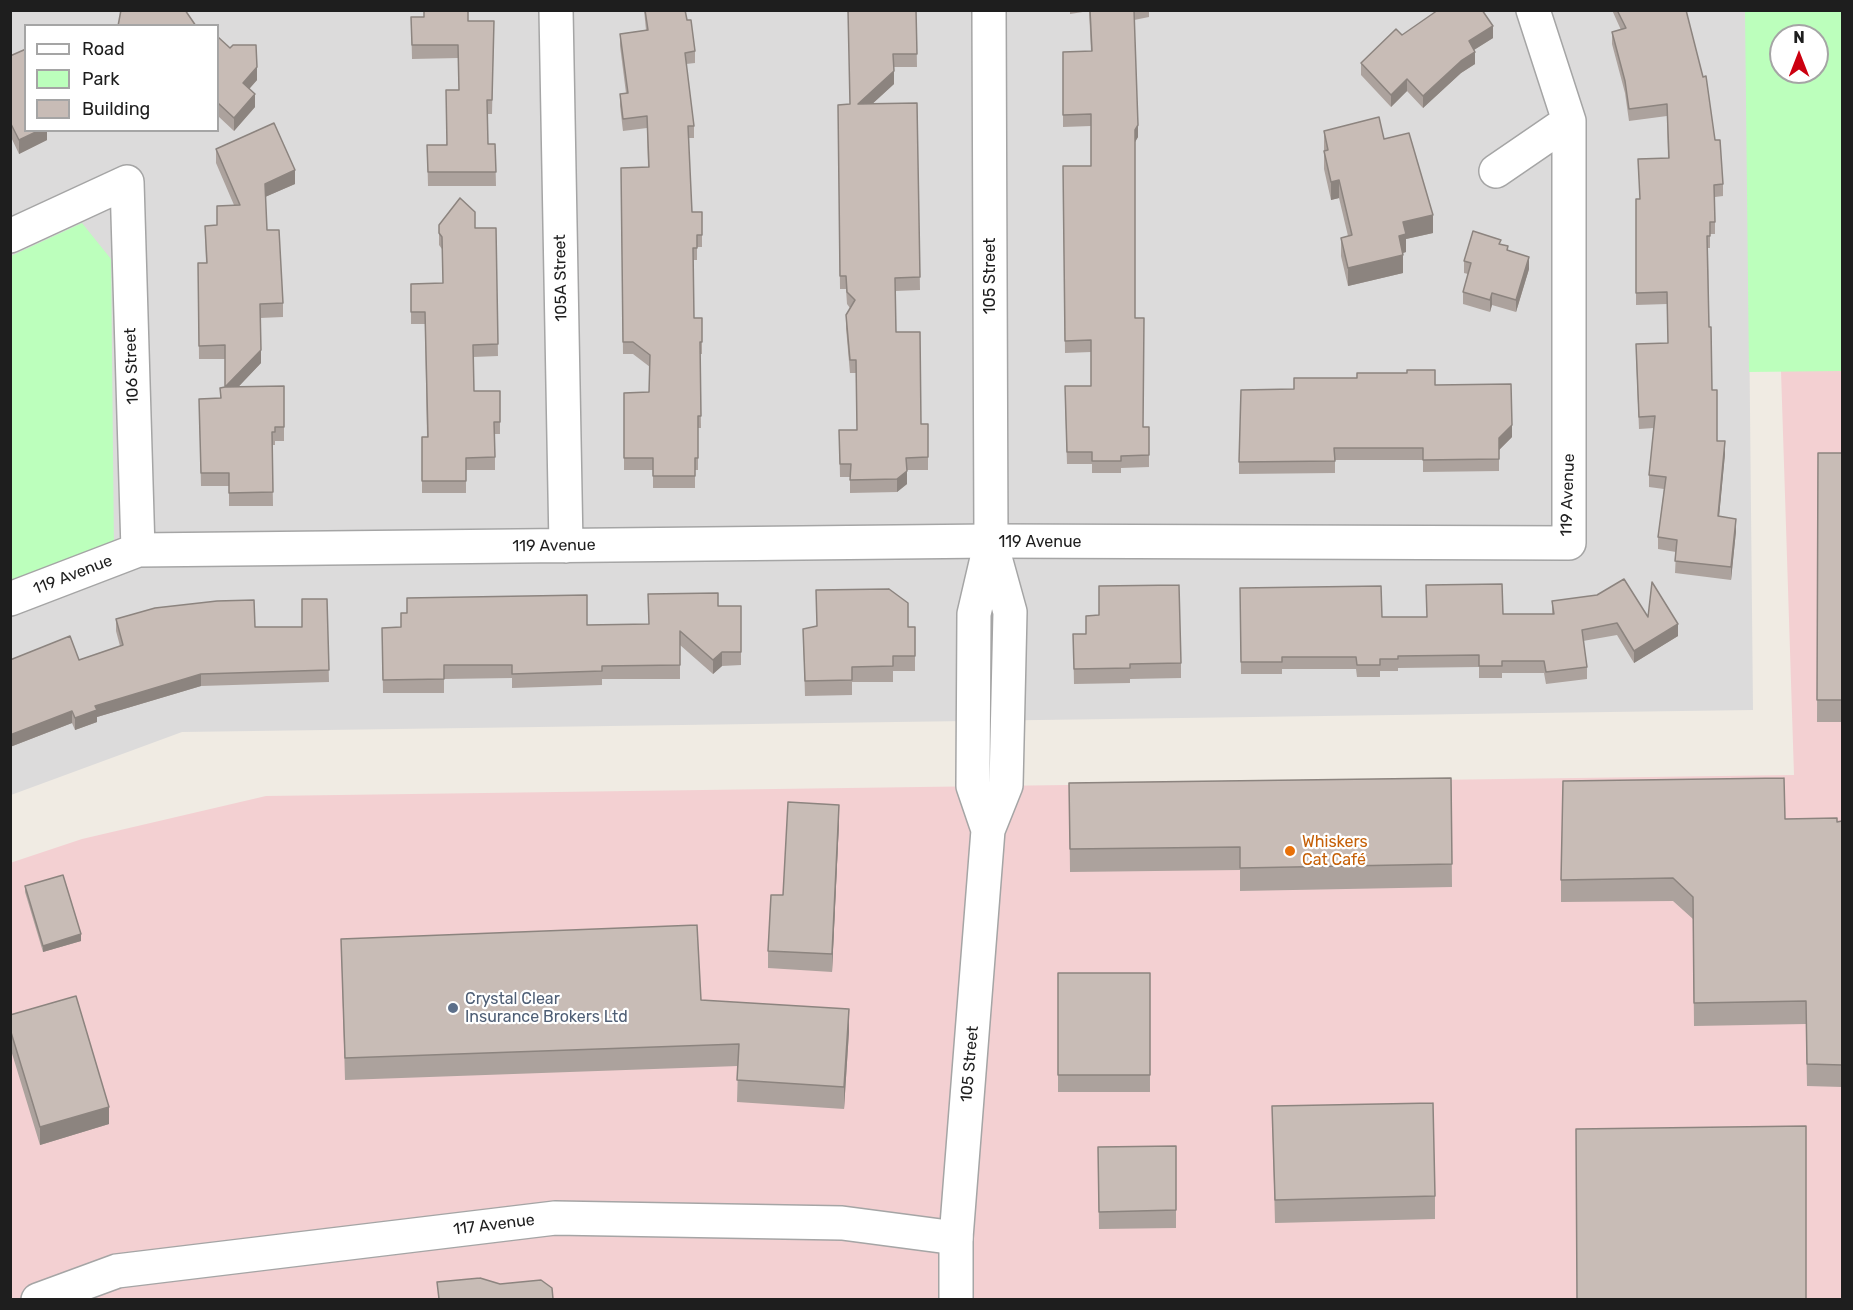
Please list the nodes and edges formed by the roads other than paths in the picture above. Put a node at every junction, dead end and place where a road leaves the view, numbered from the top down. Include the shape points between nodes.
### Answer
1 (556, 10) edge
2 (989, 10) edge
3 (1533, 10) edge
4 (1569, 121) junction
5 (1496, 171) dead end
6 (10, 236) edge
7 (991, 542) junction
8 (566, 546) junction
9 (138, 550) junction
10 (10, 599) edge
11 (956, 1238) junction
12 (38, 1299) edge
13 (956, 1299) edge

1 - 8 street, 105A Street
2 - 7 street, 105 Street
3 - 4 street
4 - 5 street
4 - 7 street, 119 Avenue via 1569,543
6 - 9 street, 106 Street via 127,182
7 - 8 street, 119 Avenue
7 - 11 street, 105 Street via 1010,612 1006,784 988,830
8 - 9 street, 119 Avenue
9 - 10 street, 119 Avenue
11 - 12 street, 117 Avenue via 842,1223 555,1218 117,1271
11 - 13 street, 105 Street

